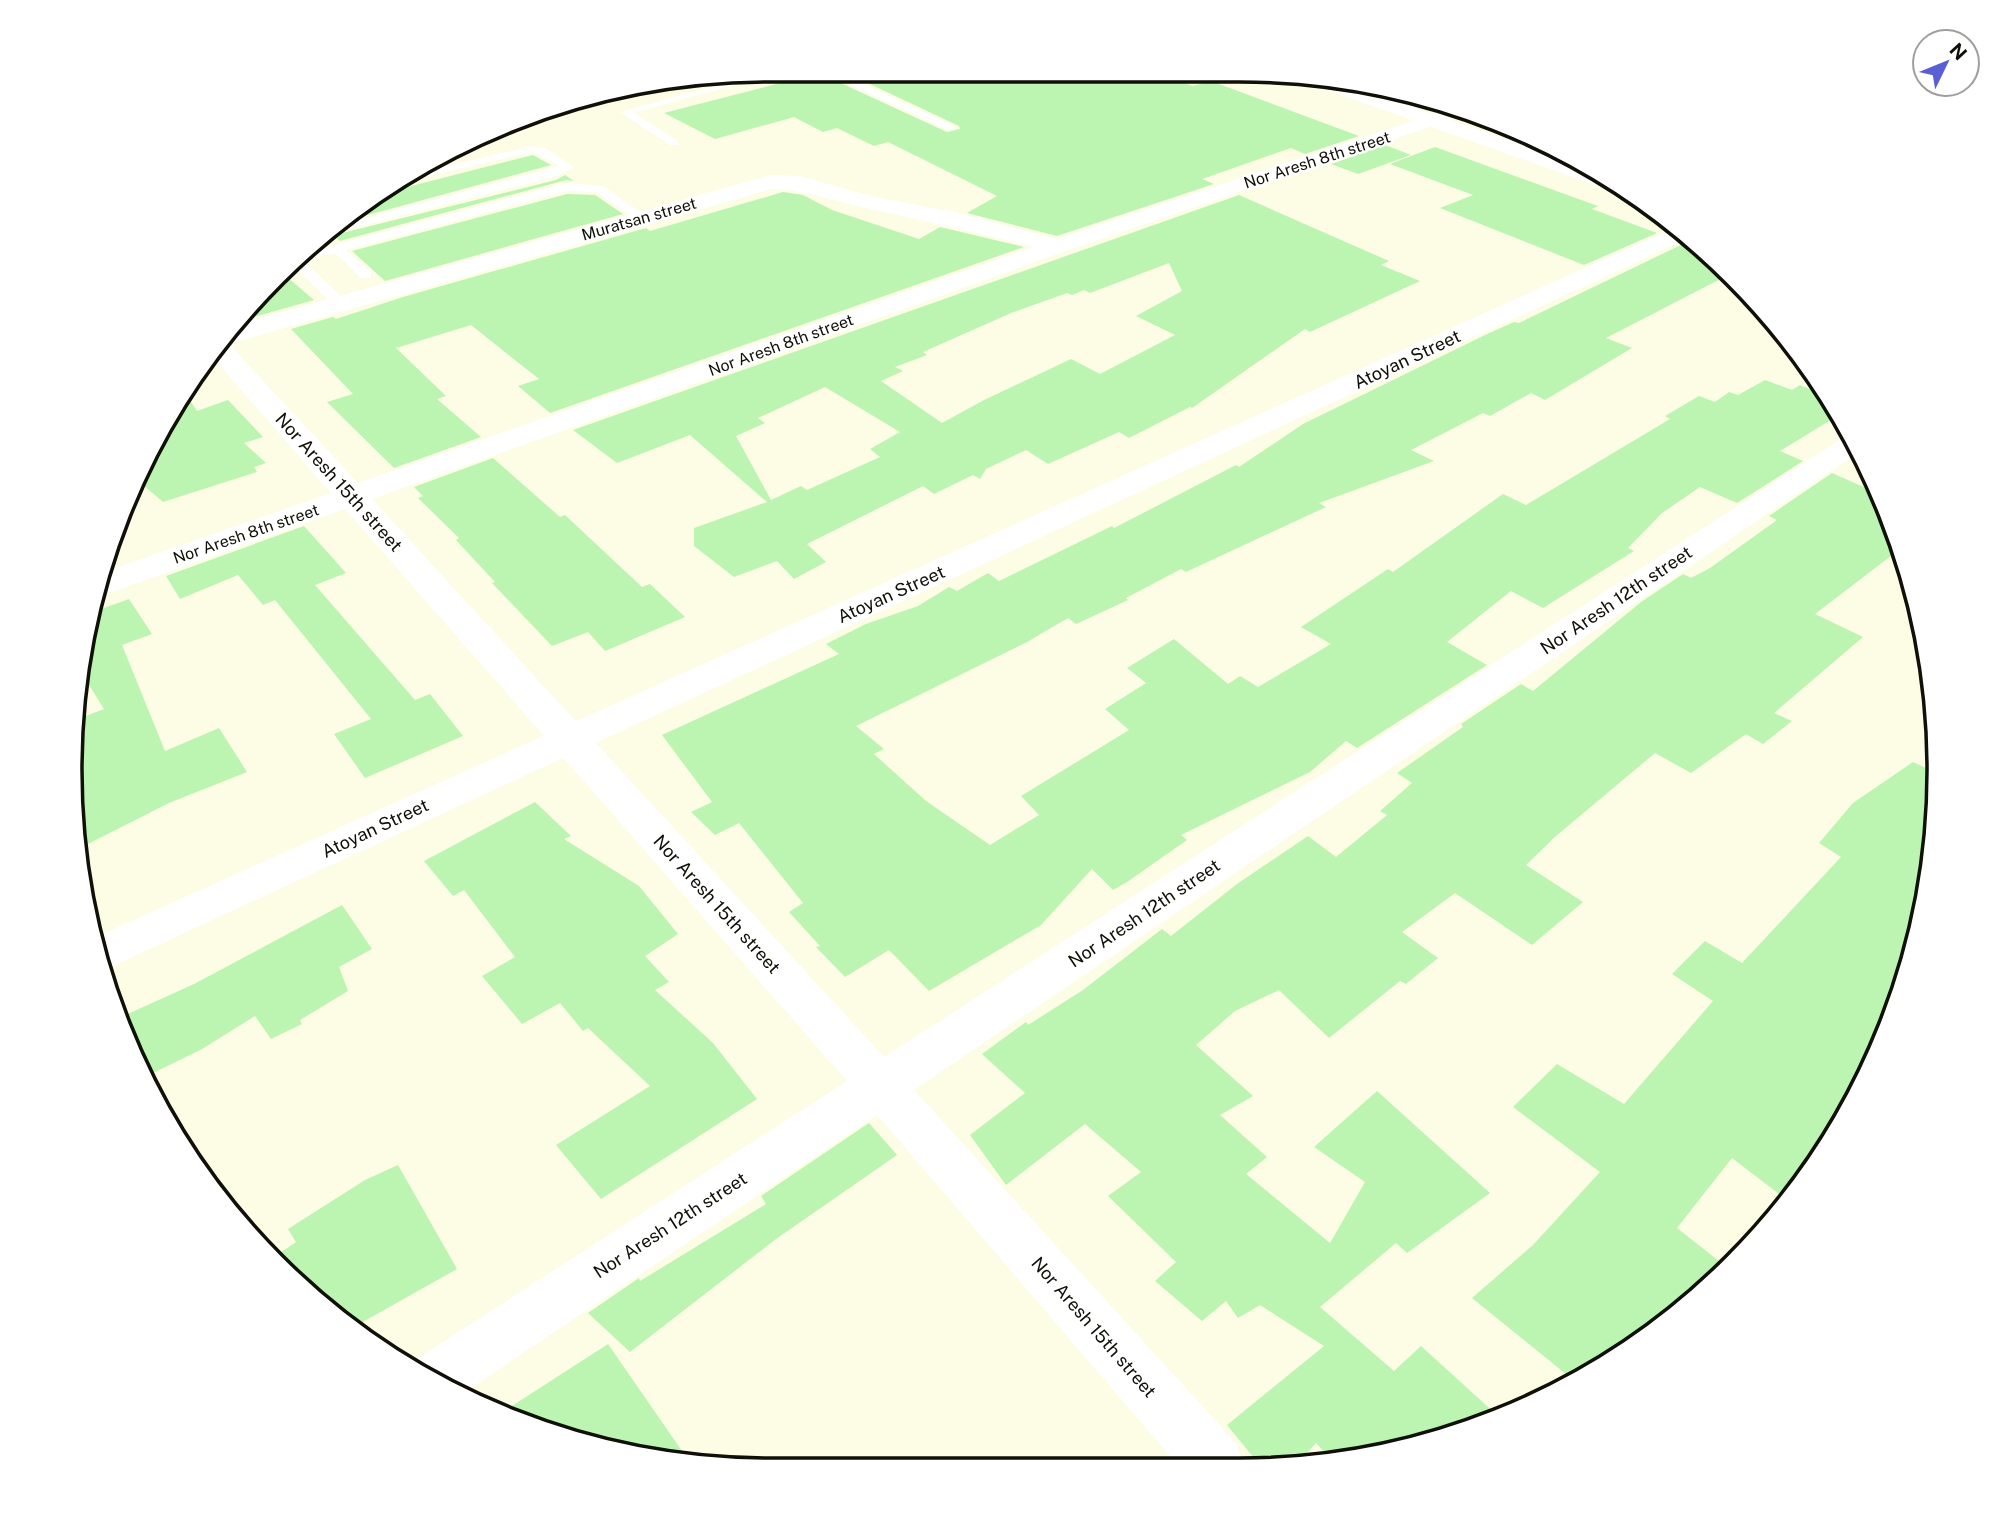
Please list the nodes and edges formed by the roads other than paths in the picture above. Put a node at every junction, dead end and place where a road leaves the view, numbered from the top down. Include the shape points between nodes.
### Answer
1 (850, 82) edge
2 (731, 84) edge
3 (1350, 91) edge
4 (1447, 115) edge
5 (1432, 120) junction
6 (952, 128) dead end
7 (674, 143) dead end
8 (458, 157) edge
9 (484, 160) junction
10 (1577, 171) edge
11 (428, 173) edge
12 (643, 218) junction
13 (347, 227) edge
14 (1673, 237) edge
15 (1058, 246) junction
16 (337, 248) junction
17 (316, 254) edge
18 (303, 266) edge
19 (366, 275) dead end
20 (341, 304) junction
21 (240, 333) edge
22 (223, 353) edge
23 (1846, 447) edge
24 (352, 497) junction
25 (109, 582) edge
26 (568, 739) junction
27 (107, 951) edge
28 (882, 1087) junction
29 (443, 1375) edge
30 (1210, 1458) edge

1 - 6 lane
2 - 7 lane via 625,112
3 - 5 street
4 - 5 street, Nor Aresh 8th street
5 - 10 street
5 - 15 street, Nor Aresh 8th street
8 - 9 lane
9 - 11 lane
9 - 13 lane via 533,149 568,167
12 - 15 street, Muratsan street via 771,182 800,183
12 - 16 lane via 599,189 567,187
12 - 20 street, Muratsan street
14 - 26 street, Atoyan Street
15 - 24 street, Nor Aresh 8th street
16 - 17 lane
16 - 19 lane
18 - 20 lane
20 - 21 street, Muratsan street
22 - 24 street, Nor Aresh 15th street
23 - 28 street, Nor Aresh 12th street
24 - 25 street, Nor Aresh 8th street
24 - 26 street, Nor Aresh 15th street
26 - 27 street, Atoyan Street
26 - 28 street, Nor Aresh 15th street
28 - 29 street, Nor Aresh 12th street
28 - 30 street, Nor Aresh 15th street

